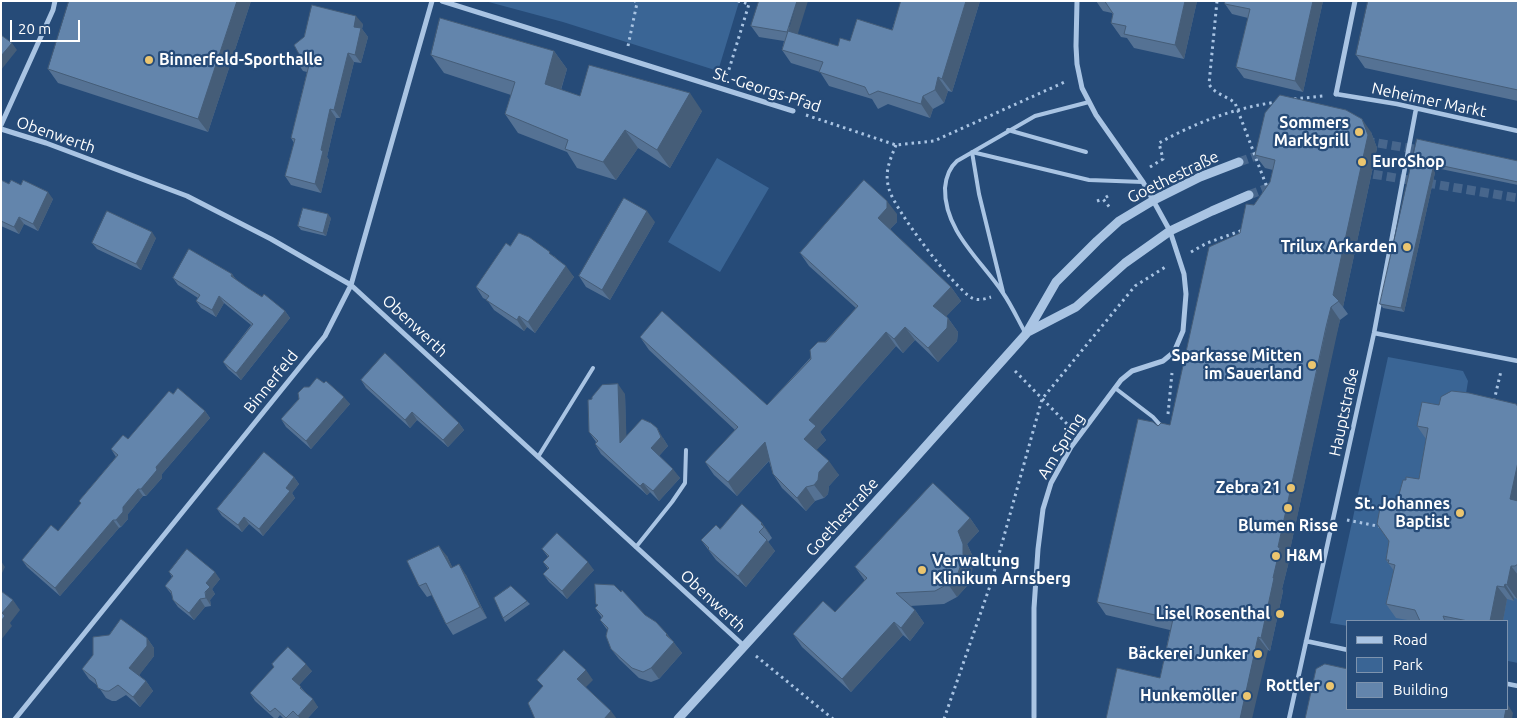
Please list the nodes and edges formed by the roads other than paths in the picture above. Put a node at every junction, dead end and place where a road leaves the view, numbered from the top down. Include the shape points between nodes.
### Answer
1 (55, 1) edge
2 (432, 1) edge
3 (442, 1) edge
4 (1078, 1) edge
5 (1355, 1) edge
6 (1336, 94) joint
7 (1089, 102) junction
8 (1416, 109) junction
9 (793, 111) road end
10 (1, 125) edge
11 (1, 129) edge
12 (1008, 130) junction
13 (1518, 131) edge
14 (972, 152) junction
15 (1086, 152) dead end
16 (1239, 162) tunnel mouth
17 (1143, 182) junction
18 (1249, 195) tunnel mouth
19 (1154, 200) junction
20 (1170, 231) junction
21 (352, 285) junction
22 (1003, 293) junction
23 (1374, 333) junction
24 (1026, 334) junction
25 (1518, 361) edge
26 (593, 368) dead end
27 (1115, 388) junction
28 (1166, 434) edge
29 (686, 450) dead end
30 (538, 457) junction
31 (636, 547) junction
32 (1306, 641) junction
33 (744, 646) junction
34 (1346, 650) edge
35 (1034, 718) edge
36 (15, 719) edge
37 (678, 719) edge
38 (1289, 719) edge

1 - 10 street
2 - 21 street, Binnerfeld
3 - 9 street, St.-Georgs-Pfad
4 - 7 street via 1076,46 1079,76
5 - 6 street
6 - 8 street, Neheimer Markt
7 - 12 lane via 1035,116
7 - 17 street
8 - 13 street, Neheimer Markt
8 - 23 street, Hauptstraße
11 - 21 street, Obenwerth via 187,196
12 - 14 lane
12 - 15 lane
14 - 17 lane via 1089,180
14 - 22 lane
14 - 22 lane via 950,167 945,196 956,230
16 - 19 street, Goethestraße
17 - 19 street
18 - 20 street, Goethestraße
19 - 20 street
19 - 24 street, Goethestraße via 1119,221 1056,282
20 - 24 street, Goethestraße via 1125,263 1076,307
20 - 27 street, Am Spring via 1184,274 1186,294 1182,331 1174,352 1163,361 1132,371
21 - 30 street, Obenwerth
21 - 36 street, Binnerfeld via 325,336
22 - 24 lane
23 - 25 street
23 - 32 street, Hauptstraße
24 - 33 street, Goethestraße
26 - 30 lane
27 - 28 lane via 1160,424
27 - 35 street, Am Spring via 1071,447 1046,496 1040,526 1034,608
29 - 31 lane via 685,483
30 - 31 street, Obenwerth
31 - 33 street, Obenwerth
32 - 34 street
32 - 38 street, Hauptstraße
33 - 37 street, Goethestraße

